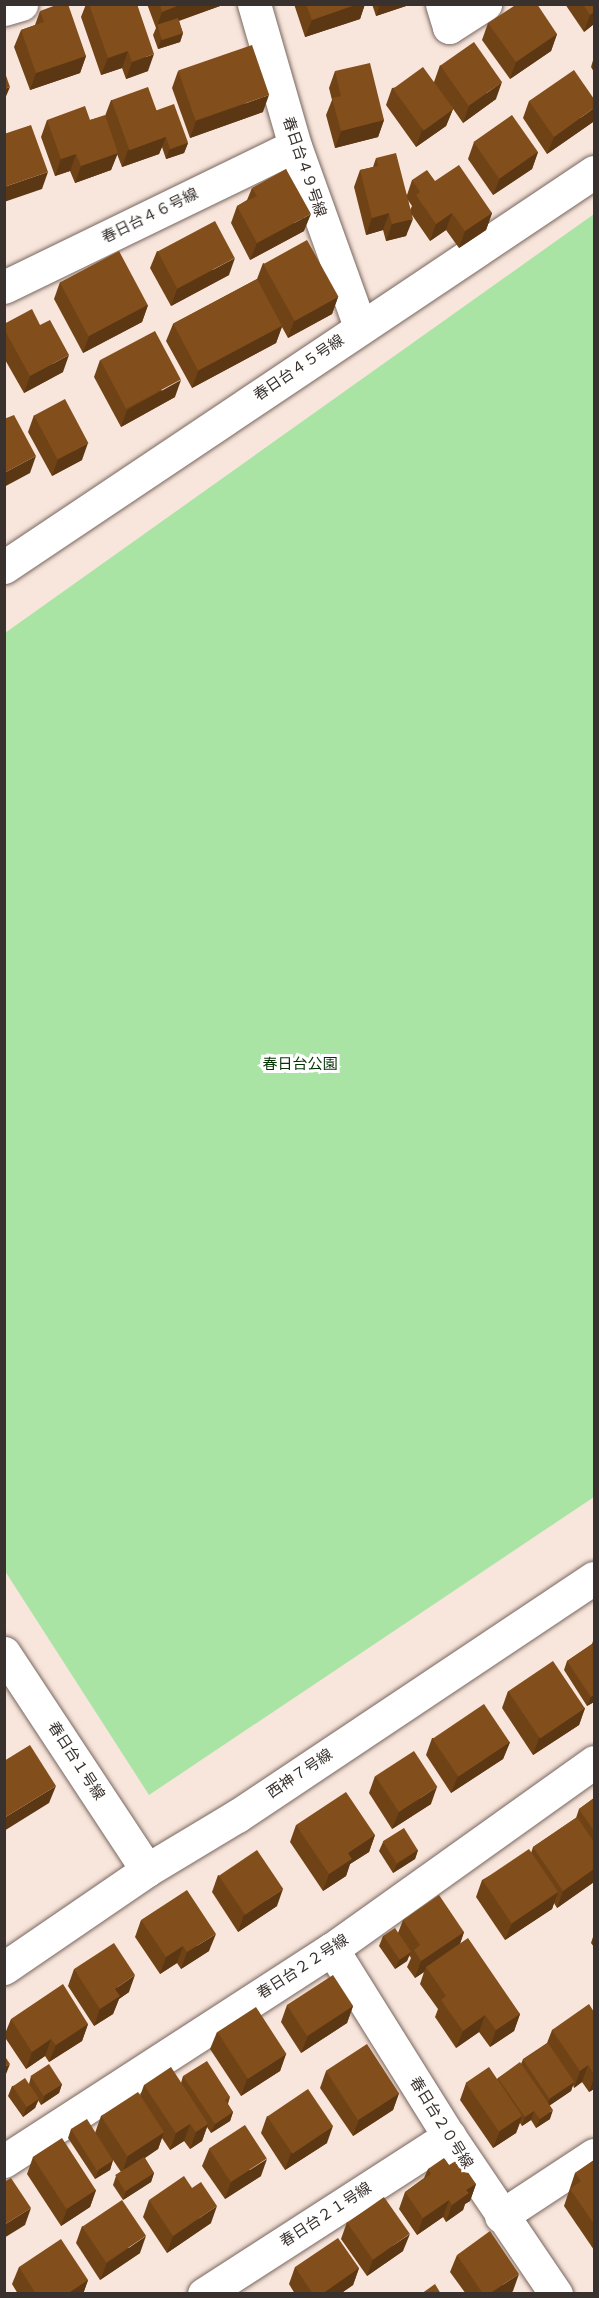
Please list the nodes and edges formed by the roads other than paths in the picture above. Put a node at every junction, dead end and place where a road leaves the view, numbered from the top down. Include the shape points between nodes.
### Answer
1 (21, 4) edge
2 (254, 4) edge
3 (442, 4) edge
4 (485, 4) edge
5 (4, 9) edge
6 (295, 146) junction
7 (594, 172) edge
8 (4, 286) edge
9 (360, 327) junction
10 (4, 567) edge
11 (594, 1578) edge
12 (4, 1653) edge
13 (591, 1773) edge
14 (147, 1870) junction
15 (332, 1949) junction
16 (4, 1968) edge
17 (449, 2136) junction
18 (594, 2155) edge
19 (4, 2161) edge
20 (501, 2216) junction
21 (204, 2294) edge
22 (556, 2294) edge

1 - 5 street
2 - 6 street, 春日台４９号線
3 - 4 street via 449,27
6 - 8 street, 春日台４６号線
6 - 9 street, 春日台４９号線
7 - 9 street, 春日台４５号線
9 - 10 street, 春日台４５号線
11 - 14 street, 西神７号線 via 237,1816
12 - 14 street, 春日台１号線
13 - 15 street, 春日台２２号線
14 - 16 street, 西神７号線
15 - 17 street, 春日台２０号線
15 - 19 street, 春日台２２号線
17 - 20 street, 春日台２０号線
17 - 21 street, 春日台２１号線
18 - 20 street
20 - 22 street, 春日台２０号線

